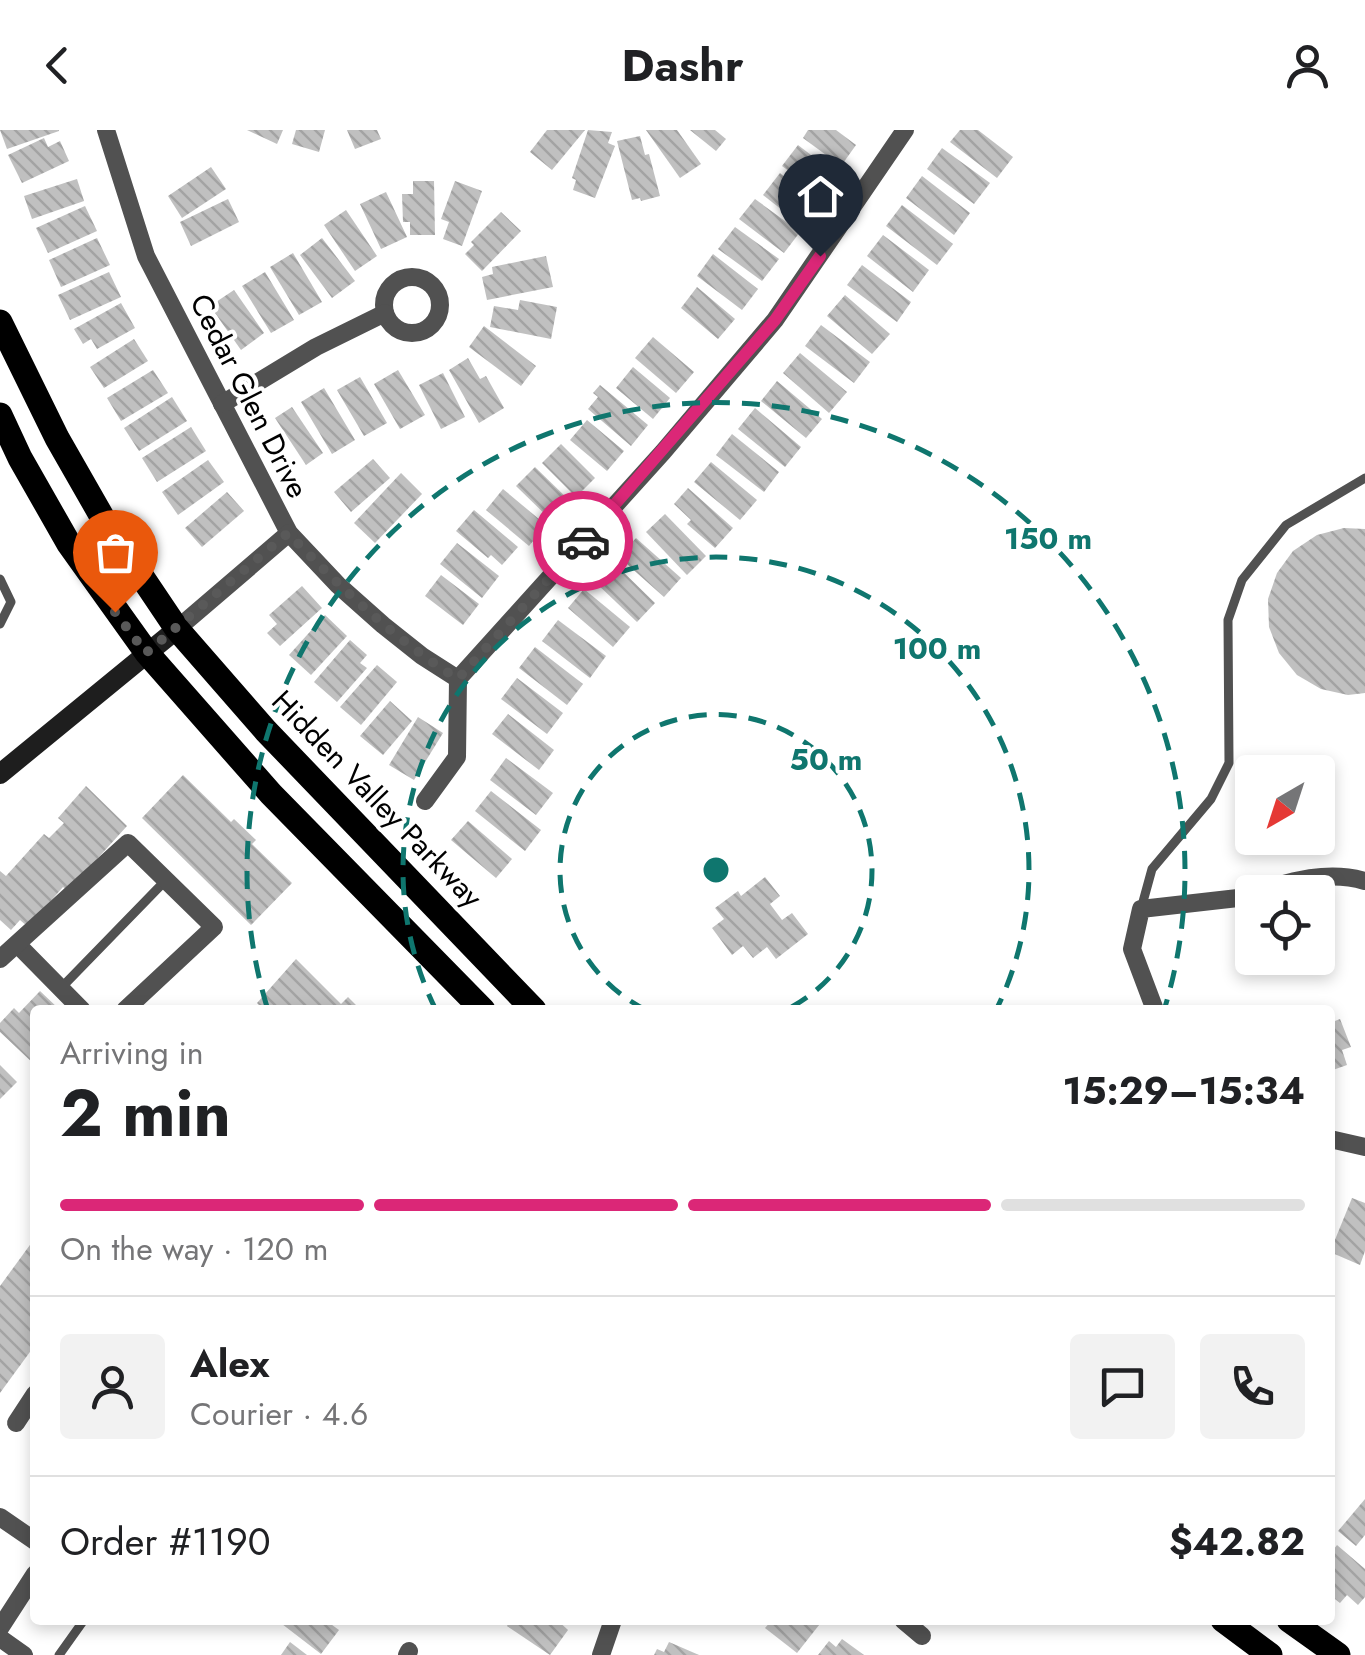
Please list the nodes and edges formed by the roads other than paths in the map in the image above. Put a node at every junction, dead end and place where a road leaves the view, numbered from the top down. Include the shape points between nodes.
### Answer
1 (106, 130) edge
2 (905, 130) edge
3 (385, 312) dead end
4 (0, 322) edge
5 (222, 404) junction
6 (1, 422) edge
7 (1365, 478) edge
8 (288, 533) junction
9 (0, 579) edge
10 (0, 624) edge
11 (177, 629) junction
12 (146, 653) junction
13 (458, 679) junction
14 (0, 774) edge
15 (425, 801) dead end
16 (1335, 876) edge
17 (166, 880) junction
18 (1365, 880) edge
19 (1235, 898) edge
20 (1141, 909) junction
21 (18, 945) junction
22 (0, 959) edge
23 (490, 965) junction
24 (61, 988) junction
25 (77, 1005) edge
26 (130, 1005) edge
27 (478, 1005) edge
28 (509, 1005) edge
29 (529, 1005) edge
30 (1153, 1005) edge
31 (1335, 1141) edge
32 (1365, 1147) edge
33 (30, 1402) edge
34 (16, 1423) dead end
35 (0, 1517) edge
36 (30, 1538) edge
37 (30, 1582) edge
38 (80, 1625) edge
39 (611, 1625) edge
40 (909, 1625) edge
41 (1230, 1625) edge
42 (1297, 1625) edge
43 (0, 1628) edge
44 (922, 1636) dead end
45 (0, 1638) edge
46 (24, 1655) edge
47 (59, 1655) edge
48 (601, 1655) edge
49 (1270, 1655) edge
50 (1338, 1655) edge

1 - 5 street, Cedar Glen Drive via 146,256
2 - 13 street via 775,320
3 - 5 street
4 - 11 main road, Hidden Valley Parkway via 105,522
5 - 8 street, Cedar Glen Drive
6 - 12 main road via 69,544
7 - 20 lane via 1286,525 1242,580 1228,620 1229,763 1210,798 1152,868
8 - 11 street
8 - 13 street, Cedar Glen Drive via 383,625
9 - 10 lane via 11,602
11 - 12 street
11 - 23 main road, Hidden Valley Parkway
12 - 14 street
12 - 27 main road via 271,794
13 - 15 street via 457,757
16 - 18 street
17 - 21 street via 128,842
17 - 24 lane
17 - 26 street via 214,927
19 - 20 street
20 - 30 street via 1132,950
21 - 22 street
21 - 24 street
23 - 28 main road
23 - 29 main road, Hidden Valley Parkway
24 - 25 street
31 - 32 street
33 - 34 street
35 - 36 street
37 - 43 street
38 - 47 lane
39 - 48 street
40 - 44 street
41 - 49 main road
42 - 50 main road
45 - 46 street

